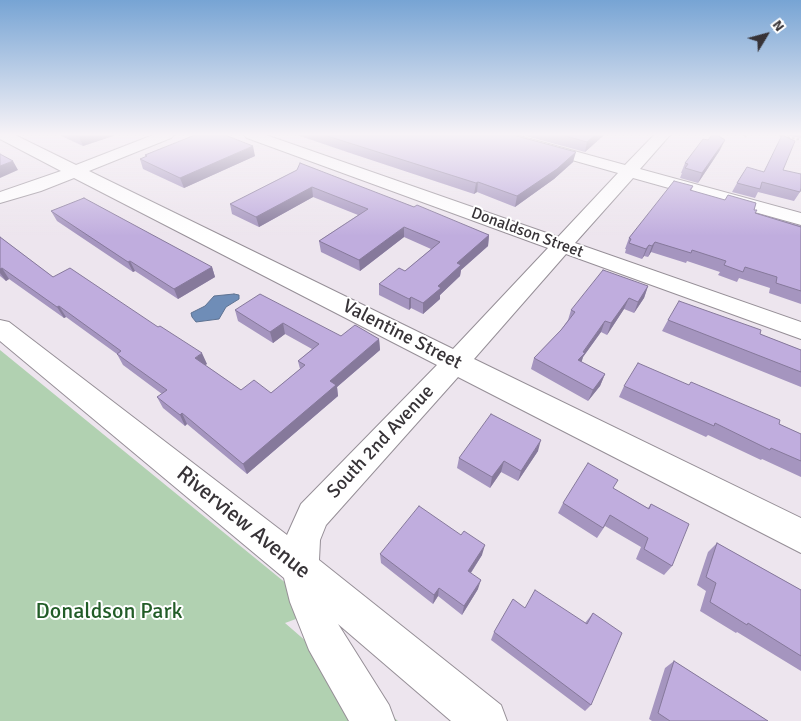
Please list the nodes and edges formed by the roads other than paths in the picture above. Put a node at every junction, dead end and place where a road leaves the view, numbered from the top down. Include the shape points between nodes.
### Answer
1 (69, 169) edge
2 (84, 169) edge
3 (346, 169) edge
4 (621, 169) edge
5 (631, 169) edge
6 (629, 171) junction
7 (76, 172) junction
8 (0, 198) edge
9 (801, 219) edge
10 (562, 246) junction
11 (0, 328) edge
12 (801, 331) edge
13 (455, 363) junction
14 (801, 536) edge
15 (300, 569) junction
16 (373, 721) edge
17 (485, 721) edge

1 - 7 street, Valentine Street
2 - 7 street
3 - 10 street, Donaldson Street
4 - 6 street
5 - 6 street, South 2nd Avenue
6 - 9 street
6 - 10 street, South 2nd Avenue
7 - 8 street
7 - 13 street, Valentine Street
10 - 12 street, Donaldson Street
10 - 13 street, South 2nd Avenue
11 - 15 street, Riverview Avenue
13 - 14 street, Valentine Street
13 - 15 street, South 2nd Avenue via 313,515 302,540
15 - 16 street, South 2nd Avenue via 323,636
15 - 17 street, Riverview Avenue

